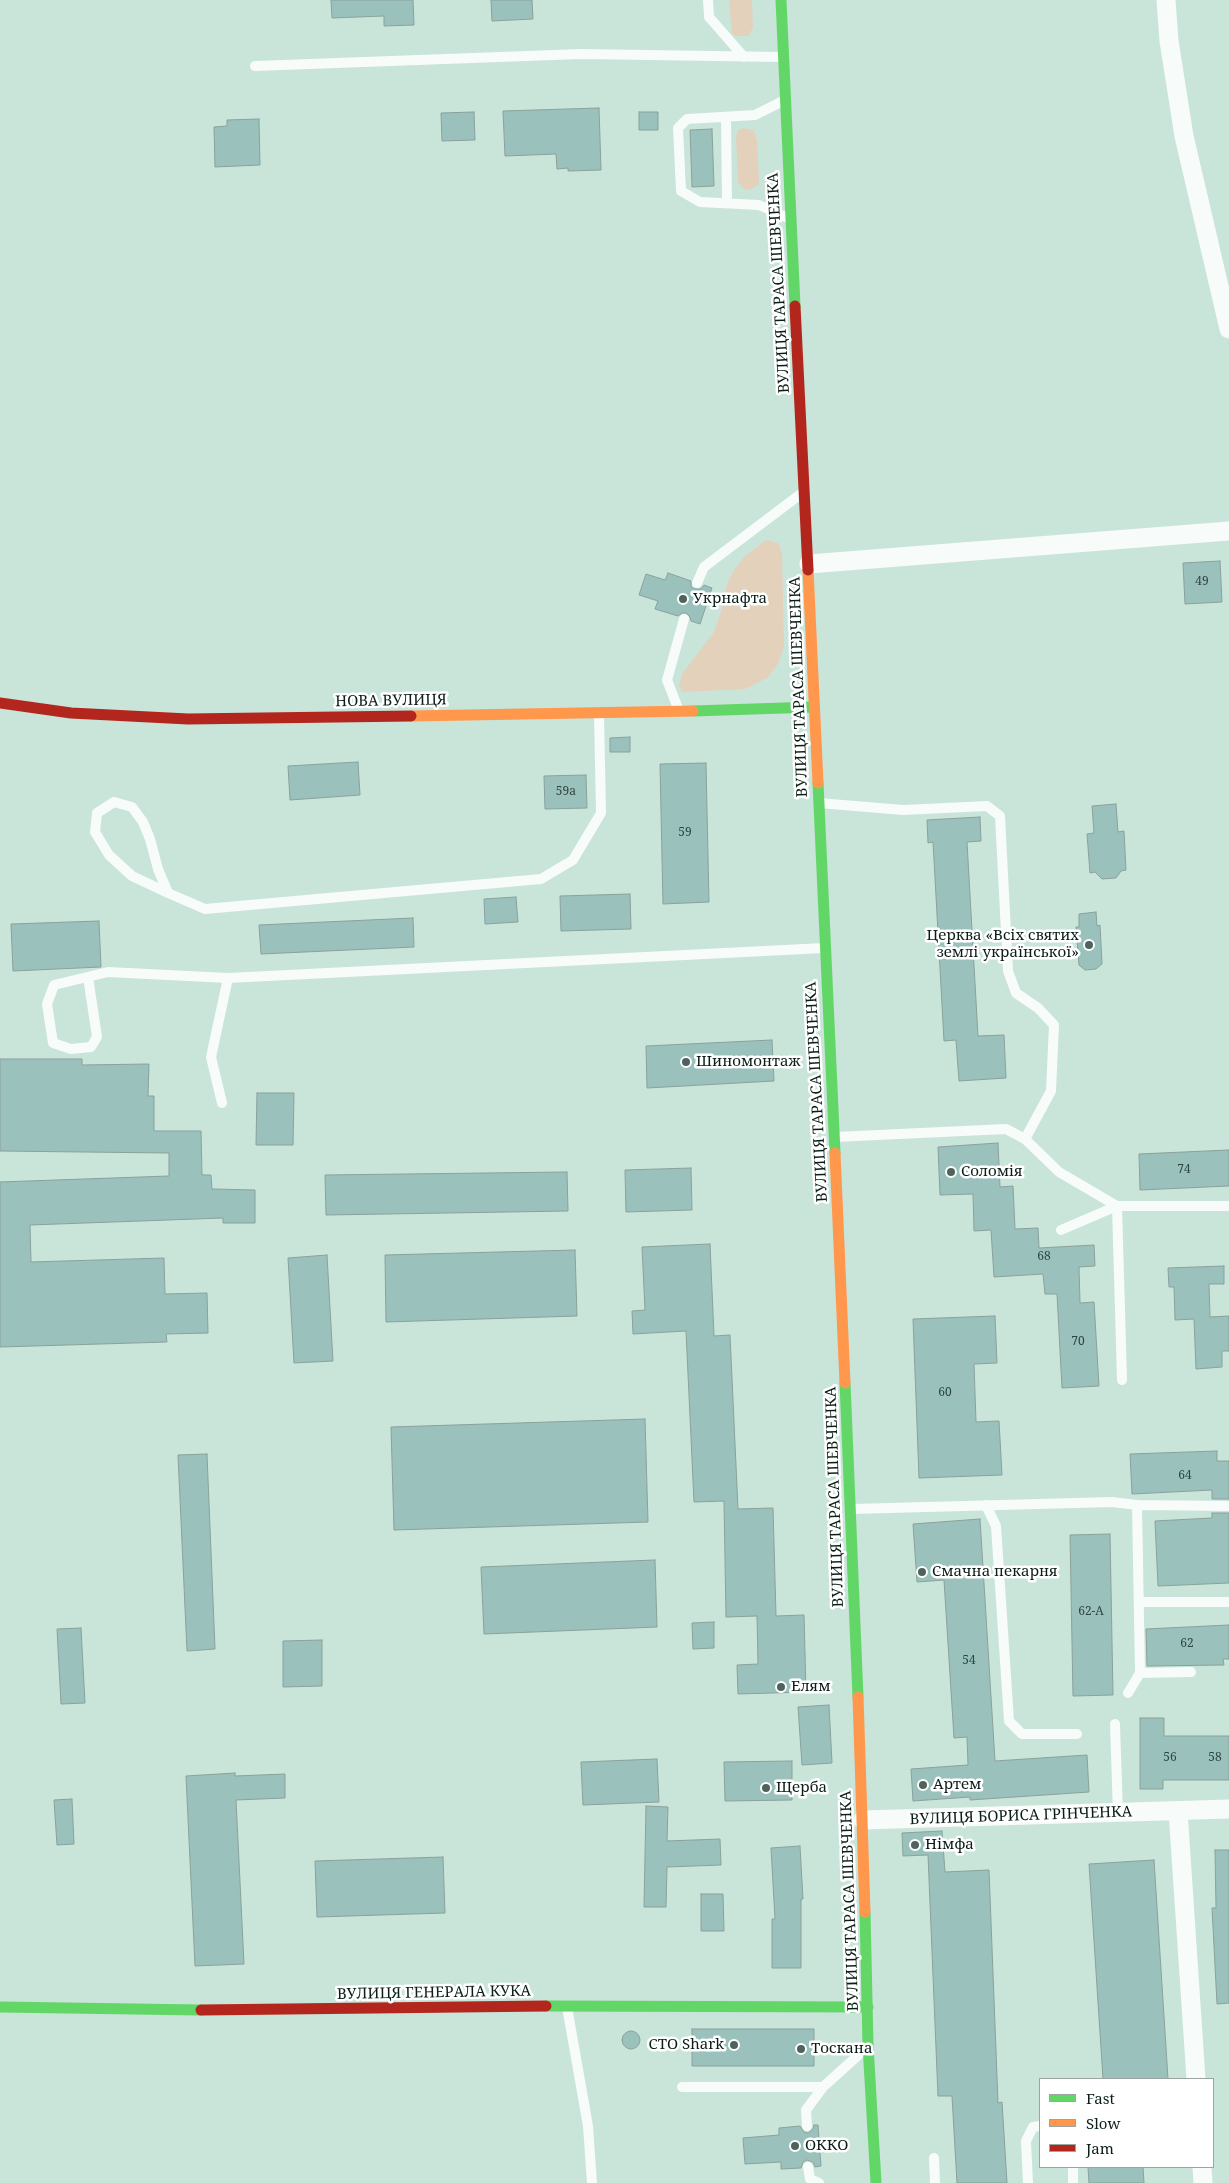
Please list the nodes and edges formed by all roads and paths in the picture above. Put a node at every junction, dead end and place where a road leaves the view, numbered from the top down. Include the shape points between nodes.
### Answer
1 (708, 0) edge
2 (780, 0) edge
3 (1166, 0) edge
4 (744, 57) junction
5 (783, 57) junction
6 (255, 66) dead end
7 (785, 100) junction
8 (726, 117) junction
9 (726, 203) junction
10 (791, 220) junction
11 (1229, 330) edge
12 (805, 491) junction
13 (1229, 531) edge
14 (809, 564) junction
15 (697, 583) dead end
16 (684, 619) dead end
17 (0, 703) edge
18 (814, 707) junction
19 (679, 711) junction
20 (599, 713) junction
21 (819, 803) junction
22 (168, 893) junction
23 (825, 948) junction
24 (88, 977) junction
25 (228, 978) junction
26 (222, 1103) dead end
27 (834, 1137) junction
28 (1025, 1139) junction
29 (1117, 1206) junction
30 (1229, 1206) edge
31 (1061, 1230) dead end
32 (1122, 1380) dead end
33 (986, 1505) junction
34 (1136, 1505) junction
35 (1229, 1506) edge
36 (851, 1509) junction
37 (1139, 1602) junction
38 (1229, 1602) edge
39 (1191, 1672) dead end
40 (1140, 1673) junction
41 (1128, 1693) dead end
42 (1115, 1724) dead end
43 (1077, 1734) dead end
44 (1229, 1809) edge
45 (1178, 1811) junction
46 (1118, 1814) junction
47 (863, 1820) junction
48 (567, 2006) junction
49 (0, 2007) edge
50 (868, 2007) junction
51 (868, 2045) junction
52 (1196, 2078) edge
53 (682, 2087) dead end
54 (824, 2087) junction
55 (807, 2126) dead end
56 (1039, 2126) edge
57 (934, 2158) dead end
58 (808, 2167) dead end
59 (1073, 2168) edge
60 (1202, 2168) edge
61 (592, 2183) edge
62 (819, 2183) edge
63 (876, 2183) edge
64 (935, 2183) edge
65 (1028, 2183) edge
66 (1073, 2183) edge
67 (1203, 2183) edge

1 - 4 lane via 709,17
2 - 5 main road, ВУЛИЦЯ ТАРАСА ШЕВЧЕНКА
3 - 11 street via 1168,41 1184,136
4 - 5 lane
4 - 6 lane via 581,54
5 - 7 main road, ВУЛИЦЯ ТАРАСА ШЕВЧЕНКА
7 - 8 lane via 755,115
7 - 10 main road, ВУЛИЦЯ ТАРАСА ШЕВЧЕНКА
8 - 9 lane
8 - 9 lane via 688,118 678,128 681,191 700,202
9 - 10 lane via 759,205
10 - 12 main road, ВУЛИЦЯ ТАРАСА ШЕВЧЕНКА
12 - 14 main road, ВУЛИЦЯ ТАРАСА ШЕВЧЕНКА
12 - 15 lane via 704,567
13 - 14 street
14 - 18 main road, ВУЛИЦЯ ТАРАСА ШЕВЧЕНКА
16 - 19 lane via 667,680
17 - 20 main road, НОВА ВУЛИЦЯ via 71,713 188,719
18 - 19 main road, НОВА ВУЛИЦЯ
18 - 21 main road, ВУЛИЦЯ ТАРАСА ШЕВЧЕНКА
19 - 20 main road, НОВА ВУЛИЦЯ
20 - 22 lane via 601,813 573,860 541,879 205,909
21 - 23 main road, ВУЛИЦЯ ТАРАСА ШЕВЧЕНКА
21 - 28 lane via 903,810 987,806 1000,816 1008,971 1016,993 1038,1008 1054,1025 1051,1091
22 - 22 lane via 132,876 109,855 95,832 97,813 114,802 132,806 143,822
23 - 25 lane
23 - 27 main road, ВУЛИЦЯ ТАРАСА ШЕВЧЕНКА
24 - 24 lane via 54,985 47,1004 53,1042 71,1050 91,1047 97,1038
24 - 25 lane via 108,972
25 - 26 lane via 211,1057
27 - 28 lane via 1006,1129
27 - 36 main road, ВУЛИЦЯ ТАРАСА ШЕВЧЕНКА
28 - 29 lane via 1059,1172
29 - 30 lane
29 - 31 lane
29 - 32 lane
33 - 34 lane via 1112,1502
33 - 36 lane
33 - 43 lane via 996,1526 1009,1721 1022,1734
34 - 35 lane
34 - 37 lane
36 - 47 main road, ВУЛИЦЯ ТАРАСА ШЕВЧЕНКА
37 - 38 lane
37 - 40 lane
39 - 40 lane
40 - 41 lane
42 - 46 lane
44 - 45 street, ВУЛИЦЯ БОРИСА ГРІНЧЕНКА
45 - 46 street, ВУЛИЦЯ БОРИСА ГРІНЧЕНКА
45 - 52 street
46 - 47 street, ВУЛИЦЯ БОРИСА ГРІНЧЕНКА
47 - 50 main road, ВУЛИЦЯ ТАРАСА ШЕВЧЕНКА
48 - 49 main road, ВУЛИЦЯ ГЕНЕРАЛА КУКА via 234,2010
48 - 50 main road, ВУЛИЦЯ ГЕНЕРАЛА КУКА
48 - 61 lane via 588,2126
50 - 51 main road, ВУЛИЦЯ ТАРАСА ШЕВЧЕНКА
51 - 54 lane
51 - 63 main road, ВУЛИЦЯ ТАРАСА ШЕВЧЕНКА
53 - 54 lane
54 - 55 lane via 806,2110
56 - 65 lane via 1033,2127 1026,2141
57 - 64 lane
58 - 62 lane via 810,2179
59 - 66 lane
60 - 67 street

